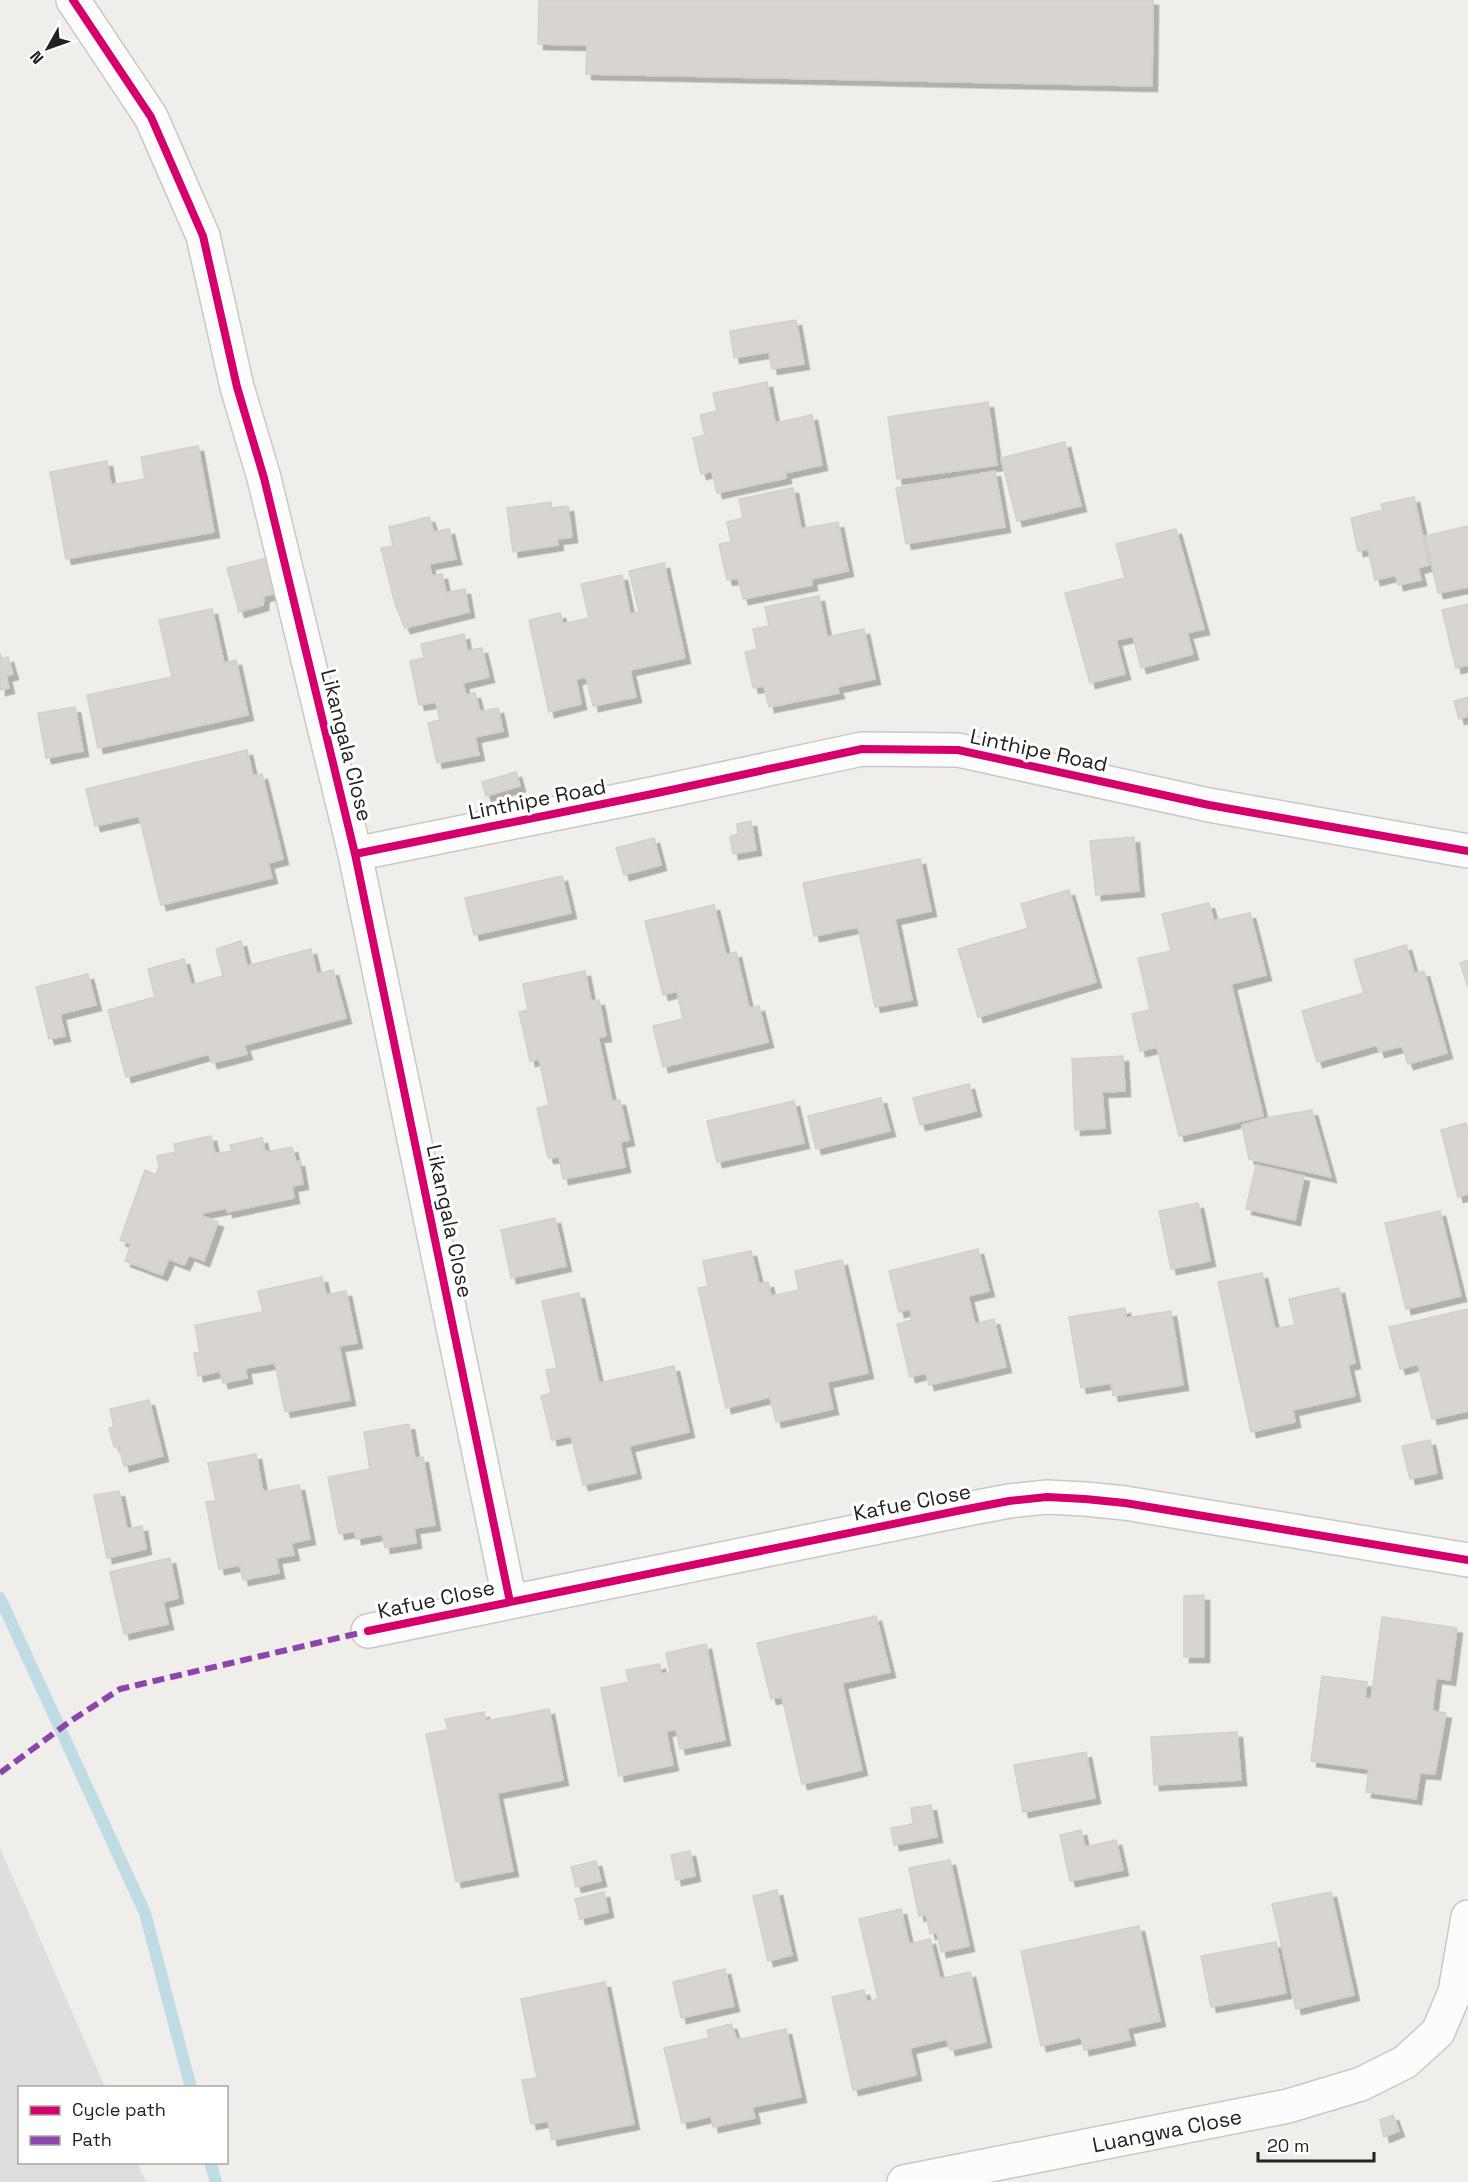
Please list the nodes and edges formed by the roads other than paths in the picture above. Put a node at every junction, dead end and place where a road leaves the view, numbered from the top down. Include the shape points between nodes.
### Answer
1 (74, 0) edge
2 (1468, 851) edge
3 (356, 854) junction
4 (1468, 1560) edge
5 (510, 1602) junction
6 (368, 1631) dead end
7 (1468, 1917) edge
8 (904, 2182) edge

1 - 3 street, Likangala Close via 151,117 203,236 237,387 264,478
2 - 3 street, Linthipe Road via 1209,805 958,750 861,749
3 - 5 street, Likangala Close
4 - 5 street, Kafue Close via 1125,1503 1047,1497 957,1511
5 - 6 street, Kafue Close
7 - 8 street, Luangwa Close via 1455,1992 1438,2032 1406,2062 1361,2084 1288,2106

